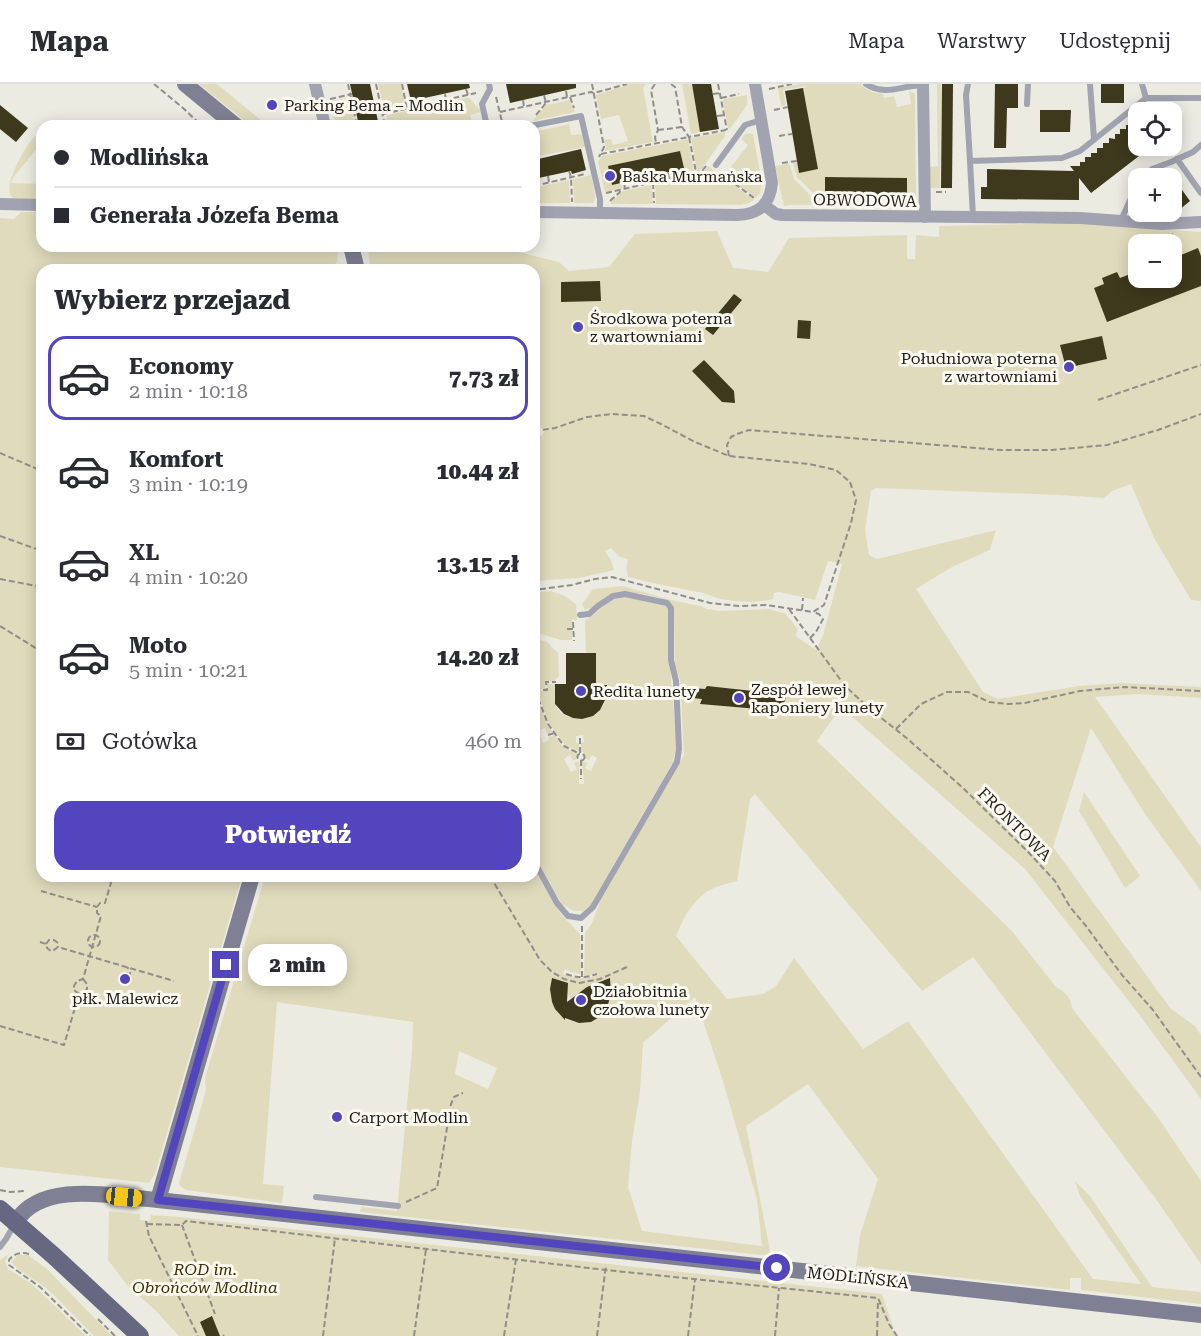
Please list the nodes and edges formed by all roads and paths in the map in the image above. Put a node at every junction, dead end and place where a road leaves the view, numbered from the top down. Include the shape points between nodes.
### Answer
1 (154, 84) edge
2 (185, 84) edge
3 (315, 84) edge
4 (348, 84) edge
5 (376, 84) edge
6 (402, 84) edge
7 (592, 84) edge
8 (624, 84) edge
9 (655, 84) edge
10 (672, 84) edge
11 (718, 84) edge
12 (792, 84) edge
13 (866, 84) edge
14 (923, 84) edge
15 (968, 84) edge
16 (1028, 84) edge
17 (1090, 84) edge
18 (1142, 84) edge
19 (489, 87) edge
20 (758, 87) edge
21 (466, 89) dead end
22 (566, 91) dead end
23 (594, 93) junction
24 (720, 93) junction
25 (351, 94) junction
26 (445, 94) dead end
27 (713, 94) dead end
28 (739, 94) dead end
29 (468, 95) junction
30 (544, 95) dead end
31 (496, 96) dead end
32 (567, 97) junction
33 (1146, 98) junction
34 (1201, 98) edge
35 (327, 99) dead end
36 (423, 99) dead end
37 (721, 99) junction
38 (446, 100) junction
39 (523, 100) dead end
40 (546, 102) junction
41 (1027, 104) dead end
42 (424, 105) junction
43 (524, 107) junction
44 (788, 107) dead end
45 (407, 109) junction
46 (774, 110) dead end
47 (500, 112) junction
48 (383, 114) junction
49 (201, 115) dead end
50 (724, 115) junction
51 (717, 116) dead end
52 (533, 118) dead end
53 (195, 120) edge
54 (197, 120) edge
55 (229, 120) edge
56 (324, 120) edge
57 (357, 120) edge
58 (384, 120) edge
59 (486, 120) edge
60 (502, 120) edge
61 (761, 120) junction
62 (540, 124) edge
63 (682, 127) junction
64 (658, 130) junction
65 (726, 130) junction
66 (730, 133) dead end
67 (792, 134) dead end
68 (779, 136) dead end
69 (689, 137) junction
70 (1094, 139) junction
71 (656, 143) junction
72 (1201, 145) edge
73 (601, 154) junction
74 (1177, 159) junction
75 (797, 160) dead end
76 (970, 160) junction
77 (596, 162) dead end
78 (775, 164) dead end
79 (716, 168) joint
80 (1154, 168) edge
81 (569, 171) dead end
82 (701, 172) dead end
83 (668, 173) dead end
84 (696, 173) junction
85 (584, 175) dead end
86 (548, 176) dead end
87 (571, 177) junction
88 (646, 178) dead end
89 (669, 179) junction
90 (549, 182) junction
91 (624, 182) dead end
92 (653, 183) junction
93 (540, 184) edge
94 (647, 184) junction
95 (625, 189) junction
96 (620, 190) junction
97 (946, 192) dead end
98 (1201, 193) edge
99 (604, 194) dead end
100 (931, 195) dead end
101 (840, 196) dead end
102 (868, 196) dead end
103 (895, 196) dead end
104 (760, 202) junction
105 (0, 204) edge
106 (36, 205) edge
107 (572, 205) dead end
108 (1128, 205) edge
109 (654, 206) dead end
110 (604, 208) junction
111 (840, 208) dead end
112 (867, 208) dead end
113 (895, 209) dead end
114 (540, 212) edge
115 (925, 217) junction
116 (973, 218) junction
117 (1121, 220) junction
118 (1201, 222) edge
119 (1201, 365) edge
120 (1098, 400) dead end
121 (1201, 414) edge
122 (540, 430) edge
123 (0, 453) edge
124 (729, 456) junction
125 (36, 468) edge
126 (0, 536) edge
127 (36, 549) edge
128 (0, 579) edge
129 (36, 586) edge
130 (803, 597) dead end
131 (789, 609) junction
132 (802, 610) junction
133 (813, 612) junction
134 (785, 614) dead end
135 (580, 615) dead end
136 (573, 621) dead end
137 (0, 626) edge
138 (567, 629) dead end
139 (574, 629) junction
140 (810, 638) junction
141 (574, 641) dead end
142 (36, 648) edge
143 (556, 681) dead end
144 (540, 690) edge
145 (1201, 692) edge
146 (540, 705) edge
147 (896, 729) junction
148 (555, 733) junction
149 (548, 735) dead end
150 (580, 738) dead end
151 (579, 753) junction
152 (581, 760) junction
153 (574, 762) dead end
154 (588, 762) dead end
155 (581, 779) dead end
156 (540, 872) edge
157 (111, 882) edge
158 (250, 882) edge
159 (493, 882) edge
160 (41, 891) dead end
161 (97, 907) junction
162 (582, 918) junction
163 (96, 934) junction
164 (40, 942) dead end
165 (46, 944) junction
166 (58, 947) junction
167 (92, 948) junction
168 (89, 956) junction
169 (627, 967) dead end
170 (129, 968) junction
171 (566, 974) dead end
172 (597, 974) dead end
173 (582, 977) junction
174 (127, 978) dead end
175 (83, 979) junction
176 (174, 981) dead end
177 (79, 994) junction
178 (0, 1026) edge
179 (1201, 1077) edge
180 (463, 1093) dead end
181 (0, 1190) edge
182 (316, 1197) dead end
183 (158, 1200) junction
184 (33, 1204) junction
185 (398, 1206) joint
186 (0, 1209) edge
187 (16, 1222) junction
188 (182, 1225) junction
189 (335, 1238) junction
190 (0, 1247) edge
191 (426, 1249) junction
192 (13, 1255) dead end
193 (516, 1259) junction
194 (606, 1265) dead end
195 (606, 1270) junction
196 (695, 1279) junction
197 (779, 1288) junction
198 (878, 1294) dead end
199 (878, 1298) junction
200 (215, 1314) dead end
201 (1201, 1315) edge
202 (90, 1336) edge
203 (140, 1336) edge
204 (198, 1336) edge
205 (323, 1336) edge
206 (414, 1336) edge
207 (504, 1336) edge
208 (597, 1336) edge
209 (688, 1336) edge
210 (775, 1336) edge
211 (877, 1336) edge
212 (897, 1336) edge

1 - 53 path
2 - 55 street
3 - 56 street
4 - 25 path
5 - 48 path
6 - 45 path
7 - 23 path
8 - 23 path
9 - 64 path via 651,90
10 - 63 path
11 - 24 path
12 - 20 path
13 - 14 lane via 892,90
14 - 115 street
15 - 76 lane
16 - 41 lane
17 - 70 lane
18 - 33 lane
19 - 29 path
19 - 59 lane via 482,104
20 - 61 street
21 - 29 path
22 - 32 path
23 - 32 path
23 - 73 path via 604,147
24 - 27 path
24 - 37 path
25 - 35 path
25 - 57 path
26 - 38 path
28 - 37 path
29 - 38 path
30 - 40 path
31 - 47 path
32 - 40 path
33 - 34 lane
33 - 70 lane
36 - 42 path
37 - 50 path
38 - 42 path
39 - 43 path
40 - 43 path
40 - 52 path
42 - 45 path
43 - 47 path
44 - 46 path
45 - 48 path
47 - 60 path
48 - 58 path
49 - 54 path
50 - 51 path
50 - 65 path
61 - 79 lane via 745,125
61 - 104 street via 772,183 771,194
62 - 110 lane via 581,116
63 - 64 path
63 - 69 path
64 - 71 path
65 - 66 path
65 - 69 path
67 - 68 path
69 - 71 path
69 - 84 path
70 - 76 lane via 1080,151 1062,158
71 - 73 path
72 - 74 lane
73 - 77 path
74 - 80 lane
74 - 98 lane
75 - 78 path
76 - 116 lane
79 - 104 path
81 - 87 path
82 - 84 path
83 - 89 path
84 - 89 path
85 - 87 path
86 - 90 path
87 - 90 path
87 - 107 path
88 - 94 path
89 - 92 path
90 - 93 path
91 - 95 path
92 - 94 path
92 - 109 path
94 - 95 path
95 - 96 path
96 - 99 path
96 - 110 path
97 - 100 path
101 - 111 path
102 - 112 path
103 - 113 path
104 - 110 street via 756,211 737,215
104 - 115 street, OBWODOWA via 782,215
105 - 106 street
108 - 117 lane
110 - 114 street
115 - 116 street, OBWODOWA
116 - 117 street, OBWODOWA
117 - 118 street, OBWODOWA
119 - 120 path
121 - 124 path via 1107,445 1052,450 1001,450 749,430 731,437
122 - 124 path via 587,417 644,416
123 - 125 path
124 - 133 path via 809,464 836,470 850,482 856,500 851,523 824,605
126 - 127 path
128 - 129 path
130 - 132 path
131 - 132 path
131 - 134 path
131 - 140 path, FRONTOWA
132 - 133 path
133 - 140 path via 823,619
135 - 162 lane via 589,614 613,596 625,594 667,603 671,608 671,660 680,749 677,762 593,907
136 - 139 path
137 - 142 path
138 - 139 path
139 - 141 path
140 - 147 path, FRONTOWA via 845,686
143 - 144 path via 546,682 547,690
145 - 147 path via 1124,687 1008,704 989,702 968,692 946,692 921,704
146 - 148 path
147 - 179 path, FRONTOWA via 963,788 1055,881
148 - 149 path
148 - 151 path via 564,746
150 - 151 path
151 - 152 path
152 - 153 path
152 - 154 path
152 - 155 path
156 - 162 lane via 568,916
157 - 161 path via 105,903
158 - 183 street
159 - 169 path via 540,960 552,972 579,983
160 - 161 path
161 - 163 path via 101,916
162 - 173 path
163 - 167 path
163 - 167 path via 100,943
163 - 167 path via 87,940
164 - 165 path
165 - 166 path via 51,951
165 - 166 path via 54,940
166 - 168 path
167 - 168 path
168 - 170 path
168 - 175 path
170 - 174 path
170 - 176 path
171 - 173 path
172 - 173 path
175 - 177 path via 87,989
175 - 177 path via 74,986
177 - 178 path via 64,1045
180 - 185 path via 454,1097 451,1104 437,1188
181 - 184 path via 24,1191
182 - 185 lane
183 - 184 street, MODLIŃSKA via 91,1194 45,1198
183 - 201 street, MODLIŃSKA
184 - 187 street
186 - 187 main road
187 - 190 lane
187 - 203 main road
188 - 189 path via 186,1221
188 - 200 path
188 - 204 path via 147,1222 149,1236
189 - 191 path
189 - 205 path
191 - 193 path
191 - 206 path
192 - 202 path via 10,1267 40,1287
193 - 195 path
193 - 207 path
194 - 195 path
195 - 196 path
195 - 208 path
196 - 197 path
196 - 209 path
197 - 199 path
197 - 210 path
198 - 199 path
199 - 211 path
199 - 212 path

